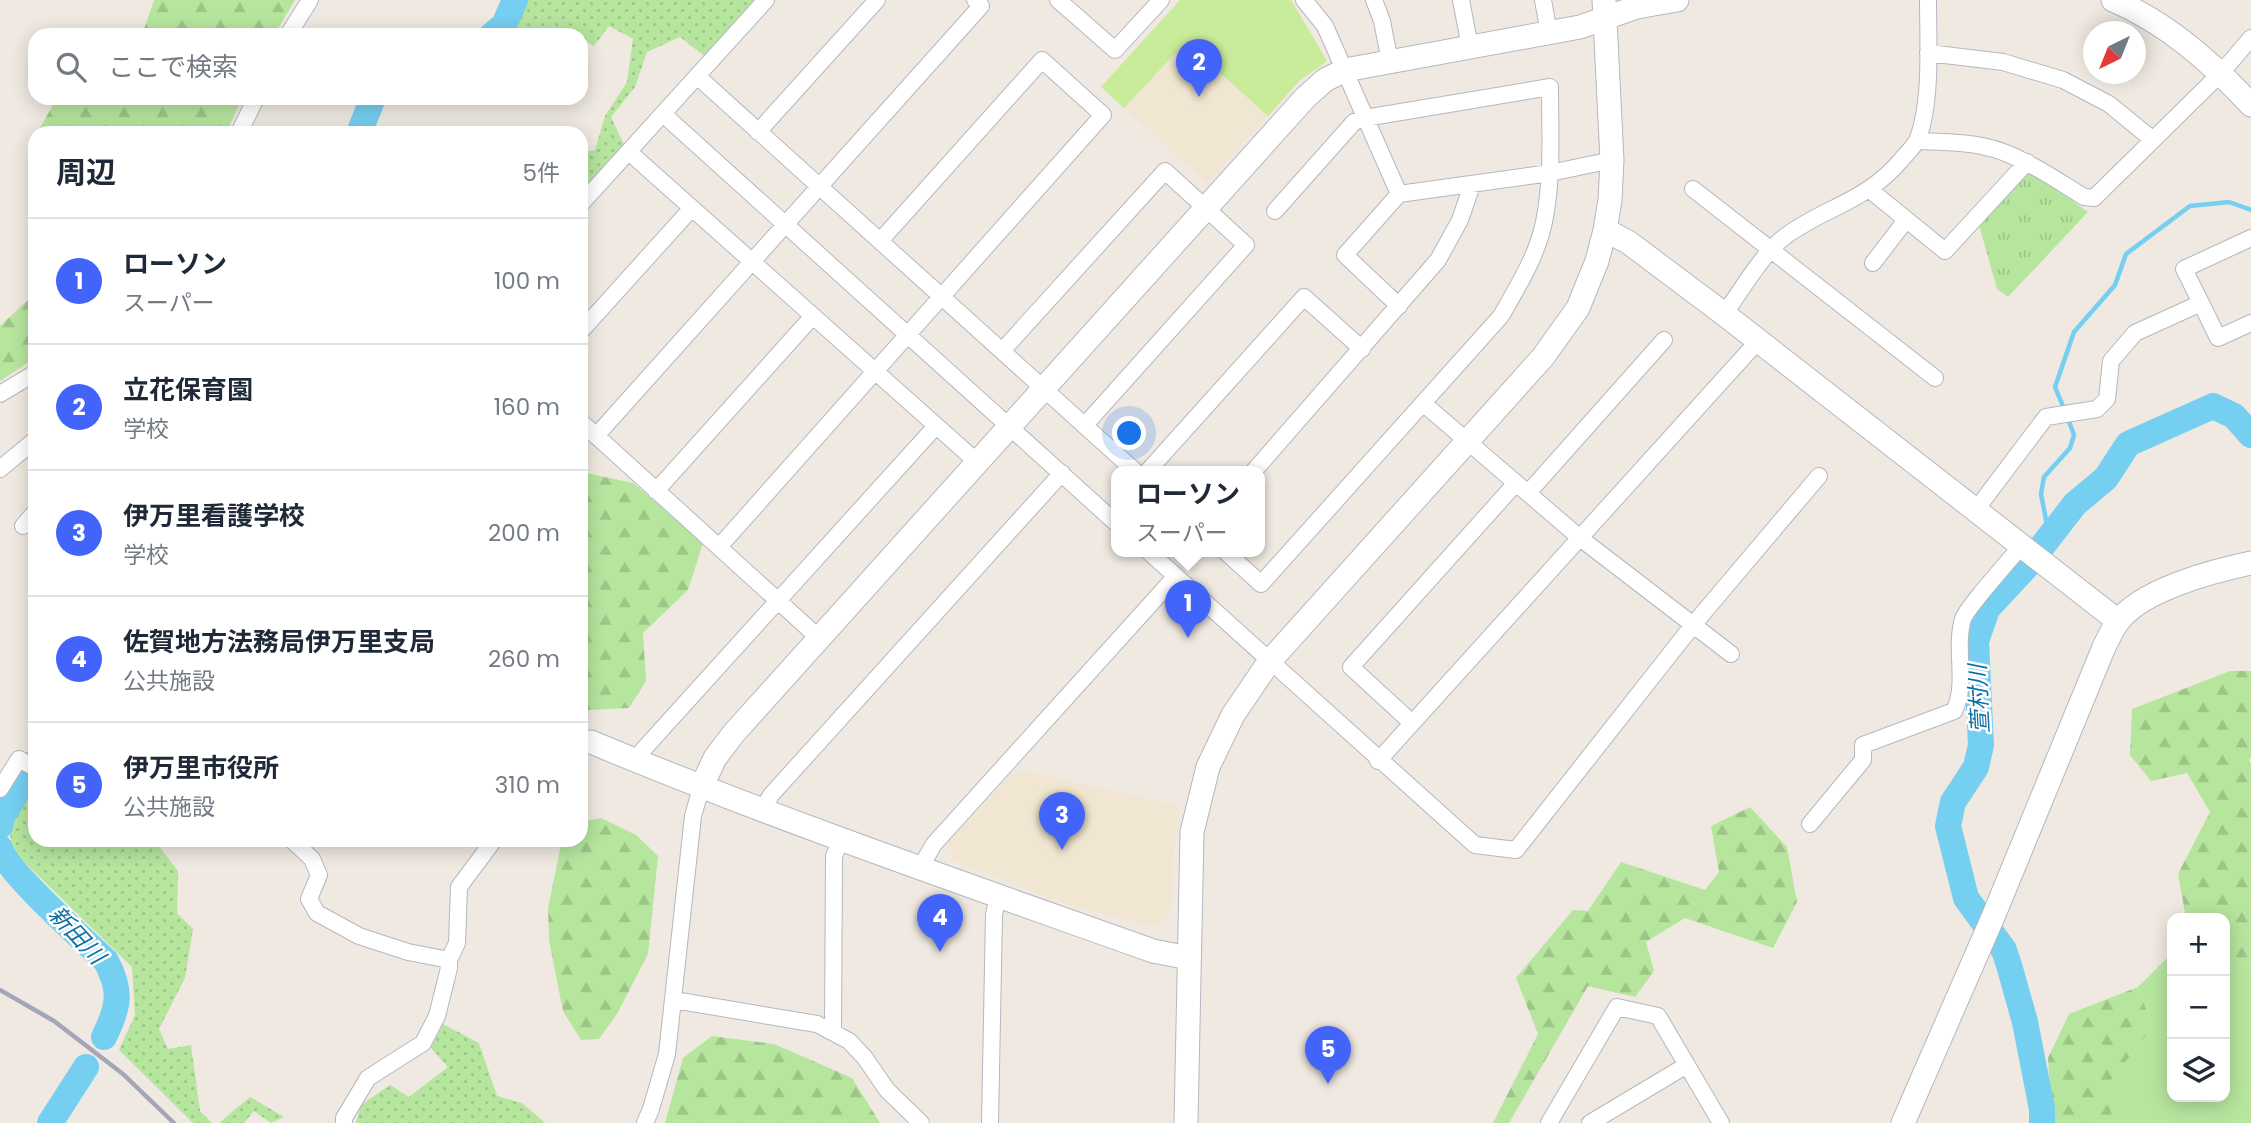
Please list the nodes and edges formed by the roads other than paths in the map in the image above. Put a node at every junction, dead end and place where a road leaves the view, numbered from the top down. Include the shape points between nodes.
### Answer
1 (310, 0) edge
2 (766, 0) edge
3 (877, 0) edge
4 (975, 0) edge
5 (1058, 0) edge
6 (1161, 0) edge
7 (1304, 0) edge
8 (1374, 0) edge
9 (1461, 0) edge
10 (1543, 0) edge
11 (1677, 0) edge
12 (1928, 0) edge
13 (2113, 0) edge
14 (1604, 9) edge
15 (292, 28) edge
16 (1549, 33) junction
17 (2251, 38) edge
18 (1470, 47) junction
19 (1928, 53) junction
20 (1390, 62) junction
21 (1345, 70) junction
22 (2221, 74) junction
23 (697, 76) junction
24 (253, 105) edge
25 (2251, 105) edge
26 (663, 114) junction
27 (1366, 118) junction
28 (242, 126) edge
29 (758, 132) junction
30 (2153, 140) junction
31 (1917, 141) junction
32 (629, 152) junction
33 (1612, 160) junction
34 (2027, 162) junction
35 (1550, 173) junction
36 (1472, 185) junction
37 (819, 187) junction
38 (1693, 189) dead end
39 (1870, 190) junction
40 (1399, 194) junction
41 (588, 196) edge
42 (692, 208) junction
43 (1205, 208) junction
44 (1275, 211) dead end
45 (1906, 220) junction
46 (786, 224) junction
47 (1605, 230) junction
48 (2251, 239) edge
49 (880, 241) junction
50 (1771, 250) junction
51 (752, 261) junction
52 (1873, 263) dead end
53 (941, 297) junction
54 (2201, 303) junction
55 (1399, 306) junction
56 (1724, 314) junction
57 (813, 316) junction
58 (588, 323) edge
59 (2251, 323) edge
60 (908, 334) junction
61 (1664, 340) dead end
62 (1758, 341) junction
63 (1362, 349) junction
64 (1002, 351) junction
65 (875, 371) junction
66 (28, 377) edge
67 (1935, 377) dead end
68 (1043, 388) junction
69 (0, 394) edge
70 (1424, 404) junction
71 (1085, 425) junction
72 (936, 426) junction
73 (1010, 426) junction
74 (588, 429) edge
75 (596, 436) junction
76 (1468, 441) junction
77 (28, 446) edge
78 (977, 462) junction
79 (1129, 466) edge
80 (1152, 466) edge
81 (1258, 466) edge
82 (0, 469) edge
83 (1062, 473) junction
84 (1819, 476) dead end
85 (1522, 488) junction
86 (656, 491) junction
87 (1975, 511) junction
88 (1111, 518) edge
89 (28, 520) edge
90 (23, 526) dead end
91 (1580, 538) junction
92 (2021, 546) junction
93 (719, 547) junction
94 (1154, 557) edge
95 (1231, 557) edge
96 (2251, 563) edge
97 (1175, 577) junction
98 (778, 601) junction
99 (2118, 621) junction
100 (1693, 625) junction
101 (819, 638) junction
102 (1731, 654) dead end
103 (1269, 662) junction
104 (1412, 723) junction
105 (592, 742) dead end
106 (637, 761) junction
107 (1378, 761) junction
108 (28, 764) edge
109 (701, 788) junction
110 (0, 789) edge
111 (762, 811) junction
112 (1810, 824) dead end
113 (841, 840) junction
114 (300, 847) edge
115 (489, 847) edge
116 (920, 868) junction
117 (998, 896) junction
118 (1189, 958) junction
119 (449, 960) junction
120 (674, 1000) junction
121 (832, 1031) junction
122 (1687, 1065) junction
123 (344, 1123) edge
124 (645, 1123) edge
125 (921, 1123) edge
126 (990, 1123) edge
127 (1186, 1123) edge
128 (1549, 1123) edge
129 (1590, 1123) edge
130 (1721, 1123) edge
131 (1903, 1123) edge

1 - 15 street
2 - 23 street
3 - 29 street
4 - 37 street via 981,6
5 - 6 street via 1115,50
7 - 21 street via 1325,26
8 - 20 street
9 - 18 street
10 - 16 street
11 - 14 street
12 - 19 street
13 - 22 street via 2178,36
14 - 16 street via 1580,27
14 - 33 street
16 - 18 street
17 - 22 street
18 - 20 street
19 - 30 street via 2003,62 2063,80 2109,104
19 - 31 street via 1924,117
20 - 21 street
21 - 27 street
21 - 43 street via 1304,97
22 - 25 street
22 - 30 street
23 - 26 street
23 - 29 street
24 - 28 street
26 - 32 street
26 - 46 street
27 - 35 street via 1549,87
27 - 40 street
27 - 44 street via 1354,122
29 - 37 street
30 - 34 street via 2094,198 2084,197
31 - 34 street via 2001,151
31 - 39 street
32 - 41 street
32 - 42 street
33 - 35 street
33 - 47 street
34 - 45 street via 1945,251
35 - 36 street
35 - 70 street via 1544,224 1526,273 1501,316
36 - 40 street
36 - 55 street via 1460,220 1438,260
37 - 46 street
37 - 49 street
38 - 50 street
39 - 45 street
39 - 50 street via 1787,236
40 - 55 street via 1345,255
42 - 51 street
42 - 58 street
43 - 64 street via 1165,171
43 - 68 street
43 - 71 street via 1246,245
45 - 52 street
46 - 51 street
46 - 60 street
47 - 56 street
47 - 76 street via 1578,308 1543,357
48 - 54 street via 2184,269
49 - 53 street
49 - 53 street via 1042,60 1103,115
50 - 56 street
50 - 67 street
51 - 57 street
51 - 75 street
53 - 60 street
53 - 64 street
54 - 59 street via 2218,338
54 - 87 street via 2136,332 2111,361 2106,399 2097,409 2046,417
55 - 63 street
56 - 62 street
57 - 65 street
57 - 86 street
60 - 65 street
60 - 73 street
61 - 85 street
62 - 87 street
62 - 91 street
63 - 80 street via 1304,297
63 - 81 street
64 - 68 street
65 - 72 street
65 - 93 street
66 - 69 street
68 - 71 street
68 - 73 street
70 - 76 street
70 - 95 street via 1261,584
71 - 79 street
72 - 78 street
72 - 98 street
73 - 78 street
73 - 83 street
74 - 75 street
75 - 86 street
76 - 85 street
76 - 103 street
77 - 82 street
78 - 101 street
83 - 88 street
83 - 111 street via 771,795
84 - 100 street
85 - 91 street
85 - 104 street via 1351,667
86 - 93 street
87 - 92 street
89 - 90 street
91 - 100 street
91 - 104 street
92 - 99 street
92 - 112 street via 1963,617 1958,649 1960,700 1955,712 1863,745 1863,760
93 - 98 street
94 - 97 street
96 - 99 street via 2143,600
97 - 103 street
97 - 116 street via 934,844
98 - 101 street
98 - 106 street
99 - 131 street
100 - 102 street
100 - 107 street via 1516,850 1475,845
101 - 109 street via 734,733
103 - 107 street
103 - 118 street via 1233,715 1208,766 1192,832
104 - 107 street
105 - 106 street
106 - 109 street
108 - 110 street via 19,759
109 - 111 street
109 - 120 street via 693,816
111 - 113 street
113 - 116 street
113 - 121 street via 834,856
114 - 119 street via 313,859 319,876 309,899 317,913 359,936
115 - 119 street via 459,887 457,943
116 - 117 street
117 - 118 street via 1153,951
117 - 126 street
118 - 127 street
119 - 123 street via 437,1016 423,1043 368,1078
120 - 121 street via 817,1024
120 - 124 street via 667,1054
121 - 125 street via 849,1041 887,1090
122 - 128 street via 1658,1016 1617,1007
122 - 129 street
122 - 130 street

